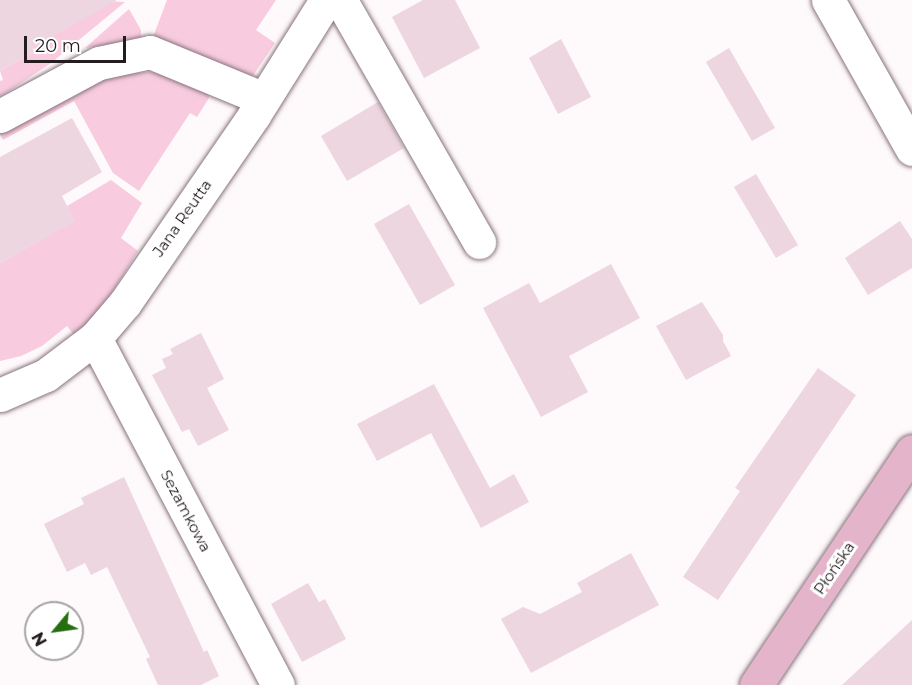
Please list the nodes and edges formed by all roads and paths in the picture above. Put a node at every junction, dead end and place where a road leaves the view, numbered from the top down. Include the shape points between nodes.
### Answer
1 (828, 0) edge
2 (335, 3) edge
3 (264, 99) junction
4 (0, 116) edge
5 (912, 149) edge
6 (479, 242) dead end
7 (95, 338) junction
8 (0, 395) edge
9 (912, 451) edge
10 (278, 685) edge
11 (756, 685) edge

1 - 5 street
2 - 3 street, Jana Reutta
2 - 6 street
3 - 4 street via 150,52 99,63
3 - 7 street, Jana Reutta via 125,303
7 - 8 street, Jana Reutta via 46,375
7 - 10 street, Sezamkowa
9 - 11 main road, Płońska

